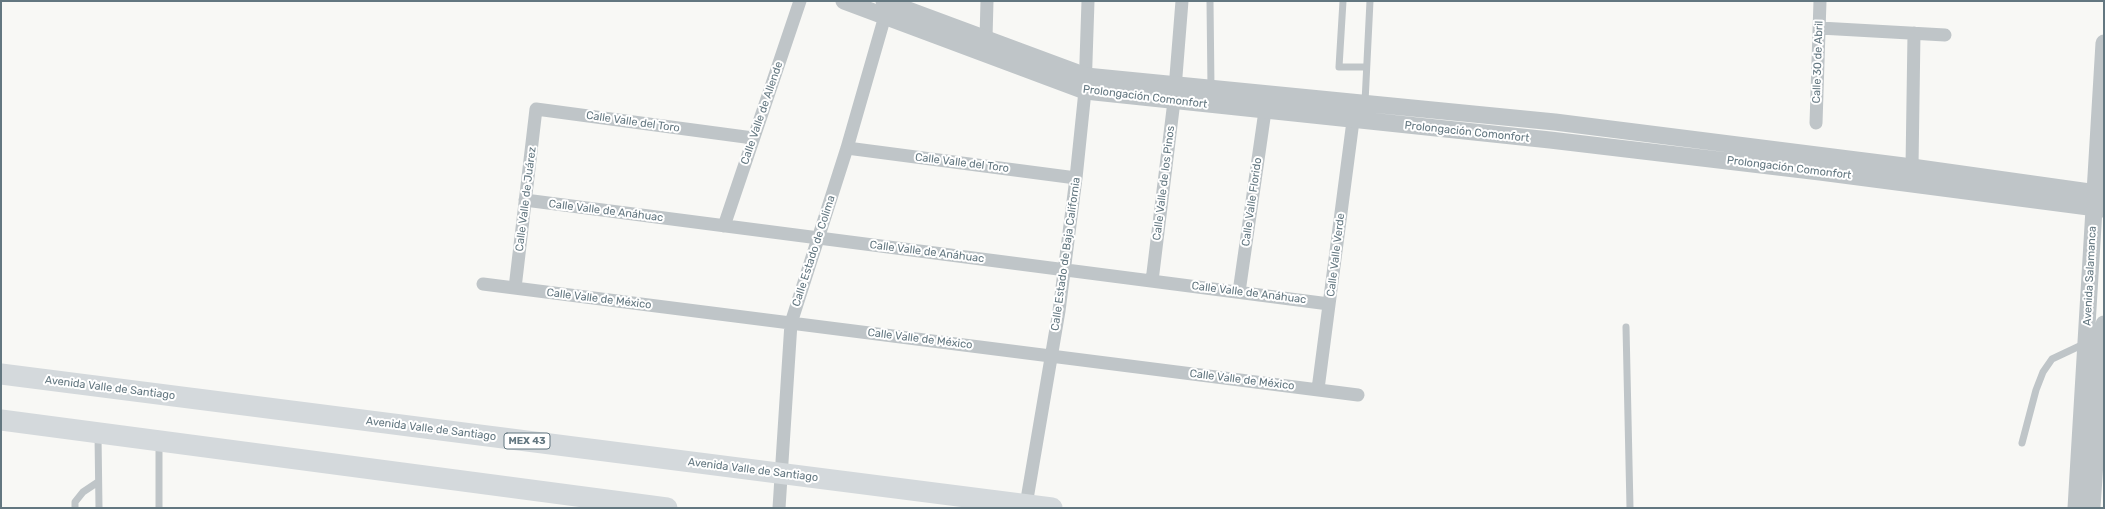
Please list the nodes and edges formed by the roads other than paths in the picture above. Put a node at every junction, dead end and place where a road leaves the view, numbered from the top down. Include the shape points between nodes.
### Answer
1 (800, 1) edge
2 (844, 1) edge
3 (987, 1) edge
4 (1088, 1) edge
5 (1182, 1) edge
6 (1210, 1) edge
7 (1343, 1) edge
8 (1370, 1) edge
9 (1820, 1) edge
10 (885, 5) edge
11 (1820, 28) junction
12 (1914, 33) junction
13 (1946, 35) dead end
14 (986, 38) junction
15 (2104, 43) edge
16 (1366, 67) junction
17 (1086, 84) junction
18 (1176, 84) junction
19 (1212, 88) junction
20 (1174, 101) junction
21 (1365, 102) junction
22 (536, 109) joint
23 (1265, 111) junction
24 (1353, 121) junction
25 (1816, 123) dead end
26 (754, 138) junction
27 (847, 148) junction
28 (1912, 167) junction
29 (1076, 178) junction
30 (526, 200) junction
31 (2099, 201) edge
32 (724, 226) junction
33 (818, 238) junction
34 (1065, 270) junction
35 (1152, 281) junction
36 (483, 284) dead end
37 (515, 288) junction
38 (1239, 292) junction
39 (1329, 304) junction
40 (791, 323) junction
41 (2104, 324) edge
42 (1626, 327) dead end
43 (2086, 342) junction
44 (1052, 356) junction
45 (1, 374) edge
46 (1318, 390) junction
47 (1358, 394) dead end
48 (1, 420) edge
49 (98, 433) junction
50 (158, 441) junction
51 (2022, 443) dead end
52 (2100, 458) edge
53 (781, 474) junction
54 (98, 482) junction
55 (1026, 505) junction
56 (75, 508) edge
57 (99, 508) edge
58 (159, 508) edge
59 (667, 508) edge
60 (779, 508) edge
61 (1052, 508) edge
62 (1630, 508) edge
63 (2076, 508) edge
64 (2092, 508) edge

1 - 26 street, Calle Valle de Allende
2 - 10 street, Prolongación Comonfort
3 - 14 street
4 - 17 street, Calle Estado de Baja California
5 - 18 street, Calle Valle de los Pinos
6 - 19 lane
7 - 16 lane via 1339,67
8 - 16 lane
9 - 11 street, Calle 30 de Abril
10 - 14 street, Prolongación Comonfort
10 - 17 street, Prolongación Comonfort
10 - 27 street, Calle Estado de Colima
11 - 12 street
11 - 25 street, Calle 30 de Abril
12 - 13 street
12 - 28 street
14 - 17 street, Prolongación Comonfort
15 - 31 street, Avenida Salamanca
16 - 21 lane
17 - 18 street, Prolongación Comonfort
17 - 20 street, Prolongación Comonfort
17 - 29 street, Calle Estado de Baja California
18 - 19 street, Prolongación Comonfort
18 - 20 street, Calle Valle de los Pinos
19 - 21 street, Prolongación Comonfort
20 - 23 street, Prolongación Comonfort
20 - 35 street, Calle Valle de los Pinos
21 - 28 street, Prolongación Comonfort via 1555,122
22 - 26 street, Calle Valle del Toro
22 - 30 street, Calle Valle de Juárez
23 - 24 street, Prolongación Comonfort
23 - 38 street, Calle Valle Florido
24 - 31 street, Prolongación Comonfort via 1550,140
24 - 39 street, Calle Valle Verde
26 - 32 street, Calle Valle de Allende
27 - 29 street, Calle Valle del Toro
27 - 33 street, Calle Estado de Colima
28 - 31 street, Prolongación Comonfort
29 - 34 street, Calle Estado de Baja California
30 - 32 street, Calle Valle de Anáhuac
30 - 37 street, Calle Valle de Juárez
31 - 43 street, Avenida Salamanca
32 - 33 street, Calle Valle de Anáhuac
33 - 34 street, Calle Valle de Anáhuac
33 - 40 street, Calle Estado de Colima
34 - 35 street, Calle Valle de Anáhuac
34 - 44 street, Calle Estado de Baja California
35 - 38 street, Calle Valle de Anáhuac
36 - 37 street, Calle Valle de México
37 - 40 street, Calle Valle de México
38 - 39 street, Calle Valle de Anáhuac
39 - 46 street, Calle Valle Verde
40 - 44 street, Calle Valle de México
40 - 53 street, Calle Estado de Colima
41 - 52 street, Avenida Salamanca
42 - 62 lane
43 - 51 lane via 2052,360 2043,372
43 - 63 street, Avenida Salamanca
44 - 46 street, Calle Valle de México
44 - 55 street, Calle Estado de Baja California
45 - 53 main road, Avenida Valle de Santiago / MEX 43
46 - 47 street, Calle Valle de México
48 - 49 main road
49 - 50 main road
49 - 54 lane
50 - 58 lane
50 - 59 main road
52 - 64 street, Avenida Salamanca
53 - 55 main road, Avenida Valle de Santiago / MEX 43
53 - 60 street, Calle Estado de Colima
54 - 56 lane via 83,492 75,502
54 - 57 lane
55 - 61 main road, Avenida Valle de Santiago / MEX 43

